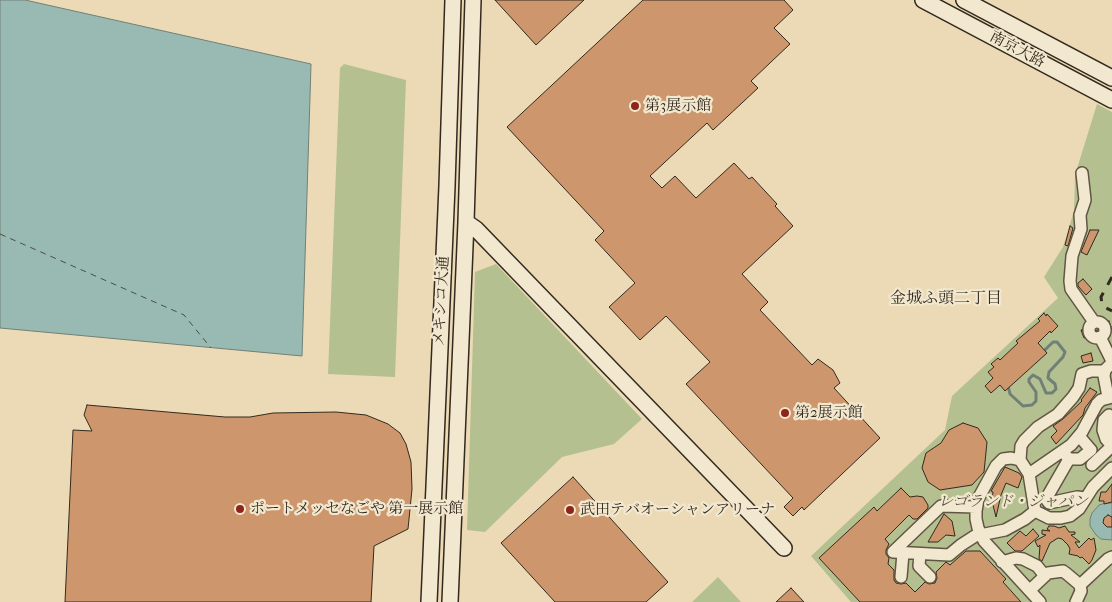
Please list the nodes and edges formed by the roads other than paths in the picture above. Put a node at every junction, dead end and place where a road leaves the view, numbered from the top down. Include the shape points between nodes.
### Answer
1 (453, 0) edge
2 (473, 0) edge
3 (923, 0) edge
4 (964, 0) edge
5 (1112, 78) edge
6 (1112, 100) edge
7 (1082, 173) dead end
8 (466, 222) junction
9 (1110, 365) edge
10 (1110, 397) edge
11 (1079, 436) junction
12 (1112, 437) edge
13 (1066, 455) junction
14 (1020, 460) junction
15 (1110, 470) edge
16 (1029, 474) junction
17 (1055, 484) junction
18 (1085, 498) junction
19 (1066, 499) junction
20 (976, 507) junction
21 (1035, 511) junction
22 (980, 535) junction
23 (784, 548) dead end
24 (903, 553) junction
25 (920, 554) junction
26 (1112, 558) edge
27 (1002, 562) junction
28 (1045, 576) junction
29 (900, 577) dead end
30 (930, 577) dead end
31 (1080, 585) junction
32 (1030, 590) junction
33 (429, 602) edge
34 (450, 602) edge
35 (1040, 602) edge
36 (1076, 602) edge

1 - 33 street, メキシコ大通
2 - 8 street, メキシコ大通
3 - 6 street, 南京大路
4 - 5 street, 南京大路
7 - 9 street via 1085,200 1080,215 1081,229 1072,256 1071,289 1094,322 1089,326 1089,332 1095,338 1100,337
8 - 23 street
8 - 34 street, メキシコ大通
9 - 10 street via 1104,376
9 - 14 street via 1082,374 1073,397 1058,414 1024,440
10 - 11 street via 1097,404
11 - 13 street
11 - 13 street via 1091,451 1080,459
12 - 15 street via 1109,416 1104,420 1103,430 1112,446 1096,461
13 - 16 street
13 - 17 street
14 - 16 street
14 - 20 street via 999,461 980,493
15 - 18 street
16 - 21 street
17 - 19 street
17 - 19 street via 1046,499 1049,503
18 - 19 street
18 - 21 street via 1075,513 1066,518 1049,518
20 - 22 street
20 - 24 street via 941,506 893,552
21 - 22 street via 1005,530
22 - 25 street via 949,555
22 - 27 street
24 - 25 street
24 - 29 street
25 - 30 street via 919,566
26 - 31 street
27 - 28 street via 1023,559 1037,566
27 - 32 street
28 - 31 street via 1062,571
28 - 32 street
31 - 36 street
32 - 35 street

